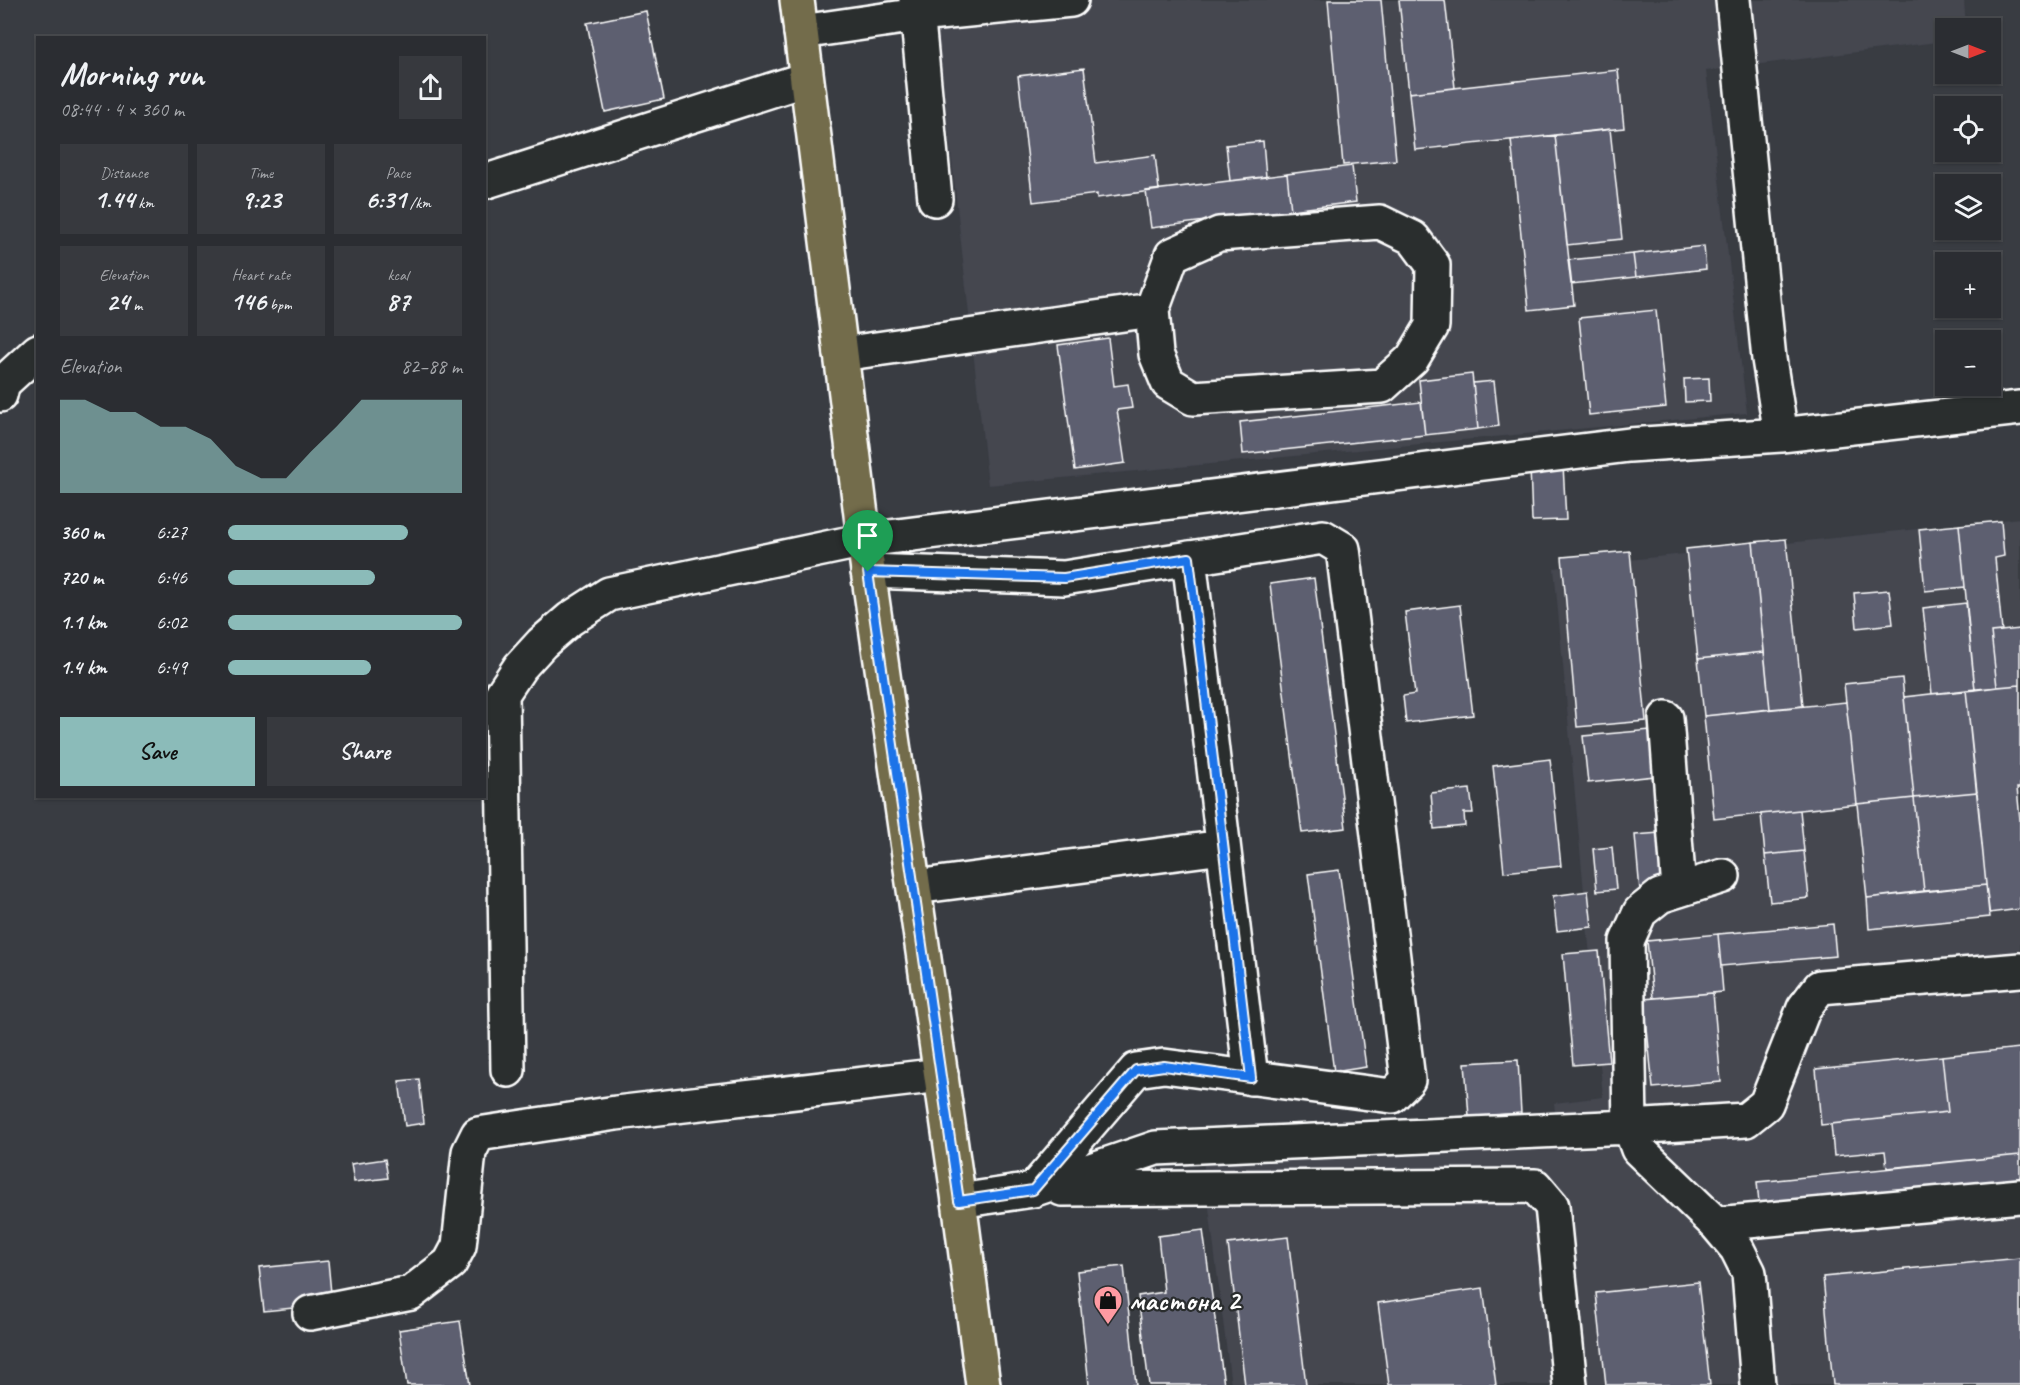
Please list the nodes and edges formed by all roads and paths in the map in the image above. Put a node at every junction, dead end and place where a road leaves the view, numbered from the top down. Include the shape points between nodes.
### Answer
1 (797, 0) edge
2 (1071, 0) edge
3 (1733, 0) edge
4 (917, 8) edge
5 (801, 32) junction
6 (806, 79) junction
7 (486, 181) edge
8 (935, 199) dead end
9 (1152, 310) junction
10 (36, 353) edge
11 (842, 354) junction
12 (0, 395) edge
13 (2012, 411) edge
14 (1781, 435) junction
15 (865, 540) junction
16 (1189, 558) junction
17 (868, 572) junction
18 (1666, 718) dead end
19 (1223, 847) junction
20 (1723, 876) dead end
21 (915, 887) junction
22 (1679, 890) junction
23 (2020, 970) edge
24 (508, 1070) dead end
25 (941, 1075) junction
26 (1251, 1078) junction
27 (1630, 1127) junction
28 (1033, 1190) junction
29 (2020, 1196) edge
30 (959, 1201) junction
31 (1716, 1224) junction
32 (310, 1313) dead end
33 (983, 1385) edge
34 (1570, 1385) edge
35 (1758, 1385) edge

1 - 5 main road
2 - 4 street
3 - 14 street via 1769,359
4 - 5 street
4 - 8 street
5 - 6 main road
6 - 7 street
6 - 11 main road
9 - 9 street via 1156,354 1168,382 1193,398 1382,386 1412,359 1432,326 1433,265 1413,238 1380,222 1219,234 1172,255
9 - 11 street
10 - 12 street via 3,383
11 - 15 main road
13 - 14 street
14 - 15 street via 1629,445
15 - 17 main road
15 - 24 street via 609,594 570,619 520,667 502,694
16 - 17 street via 1064,578
16 - 19 street
16 - 26 street via 1323,537 1343,549 1408,1080 1392,1096
17 - 21 main road
18 - 22 street
19 - 21 street
19 - 26 street
20 - 22 street
21 - 25 main road
22 - 27 street via 1660,896 1640,912 1627,941
23 - 27 street via 1820,987 1804,1008 1766,1104 1746,1120
25 - 30 main road
25 - 32 street via 616,1113 478,1134 470,1152 459,1246 450,1263 411,1293
26 - 28 street via 1164,1066 1136,1070
27 - 28 street via 1156,1148
27 - 31 street via 1638,1149
28 - 30 street
28 - 34 street via 1535,1186 1552,1206
29 - 31 street
30 - 33 main road
31 - 35 street via 1737,1249 1749,1273

